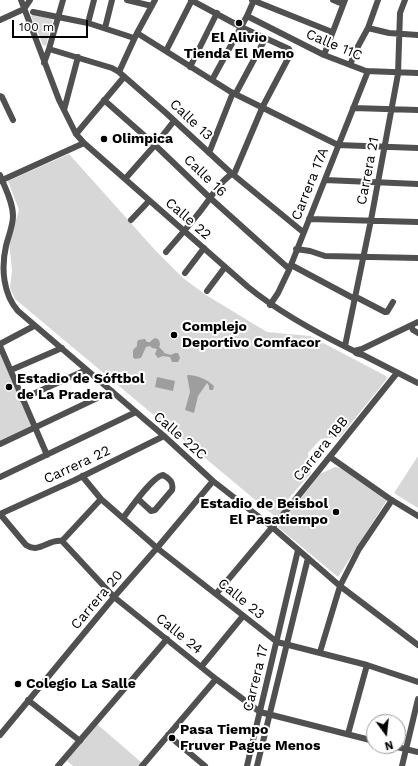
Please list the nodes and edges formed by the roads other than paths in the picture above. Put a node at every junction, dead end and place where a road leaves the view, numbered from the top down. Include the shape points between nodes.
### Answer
1 (21, 0) edge
2 (30, 0) edge
3 (63, 0) edge
4 (94, 0) edge
5 (112, 0) edge
6 (127, 0) edge
7 (156, 0) edge
8 (191, 0) edge
9 (253, 0) edge
10 (334, 0) edge
11 (378, 0) edge
12 (405, 0) edge
13 (344, 2) edge
14 (152, 6) junction
15 (24, 9) junction
16 (33, 12) dead end
17 (217, 13) junction
18 (247, 16) junction
19 (58, 18) junction
20 (0, 20) edge
21 (88, 23) junction
22 (241, 27) junction
23 (105, 28) junction
24 (368, 28) junction
25 (332, 32) junction
26 (399, 34) junction
27 (418, 34) edge
28 (136, 35) junction
29 (265, 39) junction
30 (49, 49) junction
31 (166, 51) junction
32 (324, 56) junction
33 (78, 57) junction
34 (44, 63) junction
35 (350, 65) junction
36 (190, 67) junction
37 (368, 71) junction
38 (398, 72) junction
39 (418, 73) edge
40 (122, 75) junction
41 (212, 80) junction
42 (234, 94) junction
43 (0, 96) edge
44 (104, 100) junction
45 (262, 107) junction
46 (353, 108) junction
47 (392, 109) junction
48 (64, 110) junction
49 (418, 110) edge
50 (13, 120) dead end
51 (174, 121) junction
52 (76, 134) junction
53 (84, 143) junction
54 (155, 145) junction
55 (338, 145) junction
56 (385, 147) junction
57 (418, 148) edge
58 (209, 153) junction
59 (232, 173) junction
60 (125, 178) junction
61 (1, 179) edge
62 (325, 180) junction
63 (378, 183) junction
64 (418, 184) edge
65 (210, 198) junction
66 (149, 201) junction
67 (309, 218) junction
68 (131, 220) dead end
69 (371, 220) junction
70 (418, 222) edge
71 (184, 231) junction
72 (303, 232) junction
73 (204, 248) junction
74 (296, 249) junction
75 (166, 252) dead end
76 (364, 257) junction
77 (418, 258) edge
78 (225, 267) junction
79 (289, 267) junction
80 (184, 273) dead end
81 (207, 291) dead end
82 (356, 298) junction
83 (393, 302) dead end
84 (270, 304) junction
85 (418, 322) edge
86 (34, 326) junction
87 (411, 326) junction
88 (418, 333) edge
89 (0, 345) edge
90 (345, 346) junction
91 (62, 348) junction
92 (363, 352) junction
93 (11, 370) junction
94 (86, 370) junction
95 (397, 373) junction
96 (418, 383) edge
97 (112, 392) junction
98 (22, 399) junction
99 (136, 412) junction
100 (34, 428) junction
101 (164, 436) junction
102 (0, 444) edge
103 (47, 455) junction
104 (330, 456) junction
105 (82, 476) junction
106 (0, 477) edge
107 (213, 481) junction
108 (101, 499) junction
109 (138, 499) junction
110 (392, 500) junction
111 (0, 514) edge
112 (418, 516) edge
113 (123, 518) junction
114 (272, 527) junction
115 (62, 541) junction
116 (157, 548) junction
117 (298, 550) junction
118 (308, 558) junction
119 (340, 586) junction
120 (216, 594) junction
121 (114, 596) junction
122 (243, 616) junction
123 (167, 640) junction
124 (277, 642) junction
125 (287, 645) junction
126 (418, 645) edge
127 (320, 652) junction
128 (367, 665) junction
129 (201, 667) junction
130 (216, 679) junction
131 (418, 682) edge
132 (418, 699) edge
133 (28, 700) junction
134 (260, 712) junction
135 (269, 715) junction
136 (348, 734) junction
137 (0, 735) edge
138 (168, 735) junction
139 (366, 739) edge
140 (80, 741) junction
141 (406, 745) edge
142 (406, 749) edge
143 (418, 752) edge
144 (404, 754) edge
145 (58, 766) edge
146 (142, 766) edge
147 (205, 766) edge
148 (247, 766) edge
149 (257, 766) edge
150 (402, 766) edge

1 - 15 street, Calle 22
2 - 15 street
3 - 19 street
4 - 21 street
5 - 23 street
6 - 14 street
7 - 14 street
8 - 17 street, Calle 11C
8 - 31 street
9 - 18 street
9 - 25 street
10 - 13 street
11 - 24 street
12 - 26 street, Carrera 21 via 400,12
13 - 25 street
14 - 28 street
15 - 20 street
15 - 34 street, Calle 22
16 - 19 street
17 - 22 street, Calle 11C
17 - 36 street
18 - 22 street
18 - 32 street, Calle 11C
19 - 21 street
19 - 30 street
21 - 23 street
22 - 29 street, Calle 11C
22 - 41 street
23 - 28 street
24 - 26 street
24 - 35 street
25 - 32 street
26 - 27 street
26 - 38 street, Carrera 21
28 - 31 street
28 - 40 street
29 - 42 street
29 - 45 street, Calle 11C via 289,49 291,54
30 - 33 street, Calle 13
30 - 34 street
31 - 36 street
32 - 35 street, Calle 11C
33 - 40 street, Calle 13 via 112,68
33 - 48 street
34 - 48 street, Calle 22
35 - 37 street, Calle 11C
36 - 41 street
37 - 38 street, Calle 11C
37 - 46 street, Carrera 17A
38 - 39 street, Calle 11C
38 - 47 street, Carrera 21
40 - 44 street
40 - 51 street, Calle 13
41 - 42 street
42 - 45 street
42 - 58 street
43 - 50 street
44 - 52 street
44 - 54 street, Calle 16
45 - 55 street
45 - 59 street
46 - 47 street
46 - 55 street, Carrera 17A
47 - 49 street
47 - 56 street, Carrera 21
48 - 52 street, Calle 22
51 - 54 street
51 - 58 street, Calle 13
52 - 53 street, Calle 22
53 - 60 street, Calle 22
53 - 61 street
54 - 60 street
54 - 65 street, Calle 16
55 - 56 street
55 - 62 street, Carrera 17A
56 - 57 street
56 - 63 street, Carrera 21
58 - 59 street, Calle 13
59 - 65 street
59 - 72 street, Calle 13
60 - 66 street, Calle 22
61 - 86 street, Calle 22C via 13,218 5,249 7,291 15,308
62 - 63 street
62 - 67 street, Carrera 17A
63 - 64 street
63 - 69 street, Carrera 21
65 - 71 street
65 - 79 street, Calle 16 via 287,268
66 - 68 street
66 - 71 street, Calle 22
67 - 69 street
67 - 72 street, Carrera 17A
69 - 70 street
69 - 76 street, Carrera 21
71 - 73 street, Calle 22
71 - 75 street
72 - 74 street, Carrera 17A
73 - 78 street, Calle 22
73 - 80 street
74 - 76 street via 325,256
74 - 79 street, Carrera 17A
76 - 77 street
76 - 82 street, Carrera 21
78 - 81 street
78 - 84 street, Calle 22
79 - 82 street, Calle 16 via 292,266
79 - 84 street, Carrera 17A
82 - 83 street, Calle 16 via 385,312
82 - 90 street, Carrera 21
84 - 90 street, Calle 22
85 - 87 street
86 - 89 street
86 - 91 street, Calle 22C
87 - 88 street
87 - 92 street
89 - 93 street
90 - 92 street, Calle 22
91 - 93 street
91 - 94 street, Calle 22C
92 - 95 street
93 - 98 street
94 - 97 street, Calle 22C
94 - 98 street
95 - 96 street
95 - 104 street, Carrera 18B
97 - 99 street, Calle 22C
97 - 100 street
98 - 100 street
99 - 101 street, Calle 22C
99 - 103 street
100 - 102 street
100 - 103 street
101 - 105 street, Carrera 22
101 - 107 street, Calle 22C
103 - 106 street
104 - 110 street
104 - 114 street, Carrera 18B
105 - 108 street, Calle 23
105 - 111 street, Carrera 22
107 - 114 street, Calle 22C
107 - 116 street, Carrera 20
108 - 113 street, Calle 23
108 - 115 street
109 - 109 street via 159,475 168,478 172,483 172,490 155,510 151,511
109 - 113 street
110 - 112 street
110 - 119 street via 359,549
111 - 115 street via 29,547 39,548 54,541
113 - 116 street, Calle 23
114 - 117 street, Calle 22C
114 - 120 street, Carrera 18B
115 - 121 street, Calle 24
116 - 120 street, Calle 23
116 - 121 street, Carrera 20
117 - 118 street, Calle 22C
117 - 124 street, Carrera 17
118 - 119 street, Calle 22C
118 - 125 street, Carrera 17
119 - 126 street, Calle 22C
119 - 127 street
120 - 122 street, Calle 23
121 - 123 street, Calle 24
121 - 133 street, Carrera 20
122 - 124 street, Calle 23
122 - 129 street
123 - 129 street, Calle 24
123 - 140 street
124 - 125 street, Calle 23
124 - 134 street, Carrera 17
125 - 127 street, Calle 23
125 - 135 street, Carrera 17
127 - 128 street, Calle 23
128 - 131 street, Calle 23
128 - 136 street
129 - 130 street, Calle 24
130 - 134 street, Calle 24
130 - 138 street
132 - 141 street
133 - 137 street, Carrera 20
133 - 140 street
134 - 135 street, Calle 24
134 - 148 street, Carrera 17
135 - 136 street, Calle 24
135 - 149 street, Carrera 17
136 - 139 street, Calle 24
138 - 146 street
138 - 147 street
140 - 145 street
142 - 143 street
144 - 150 street

